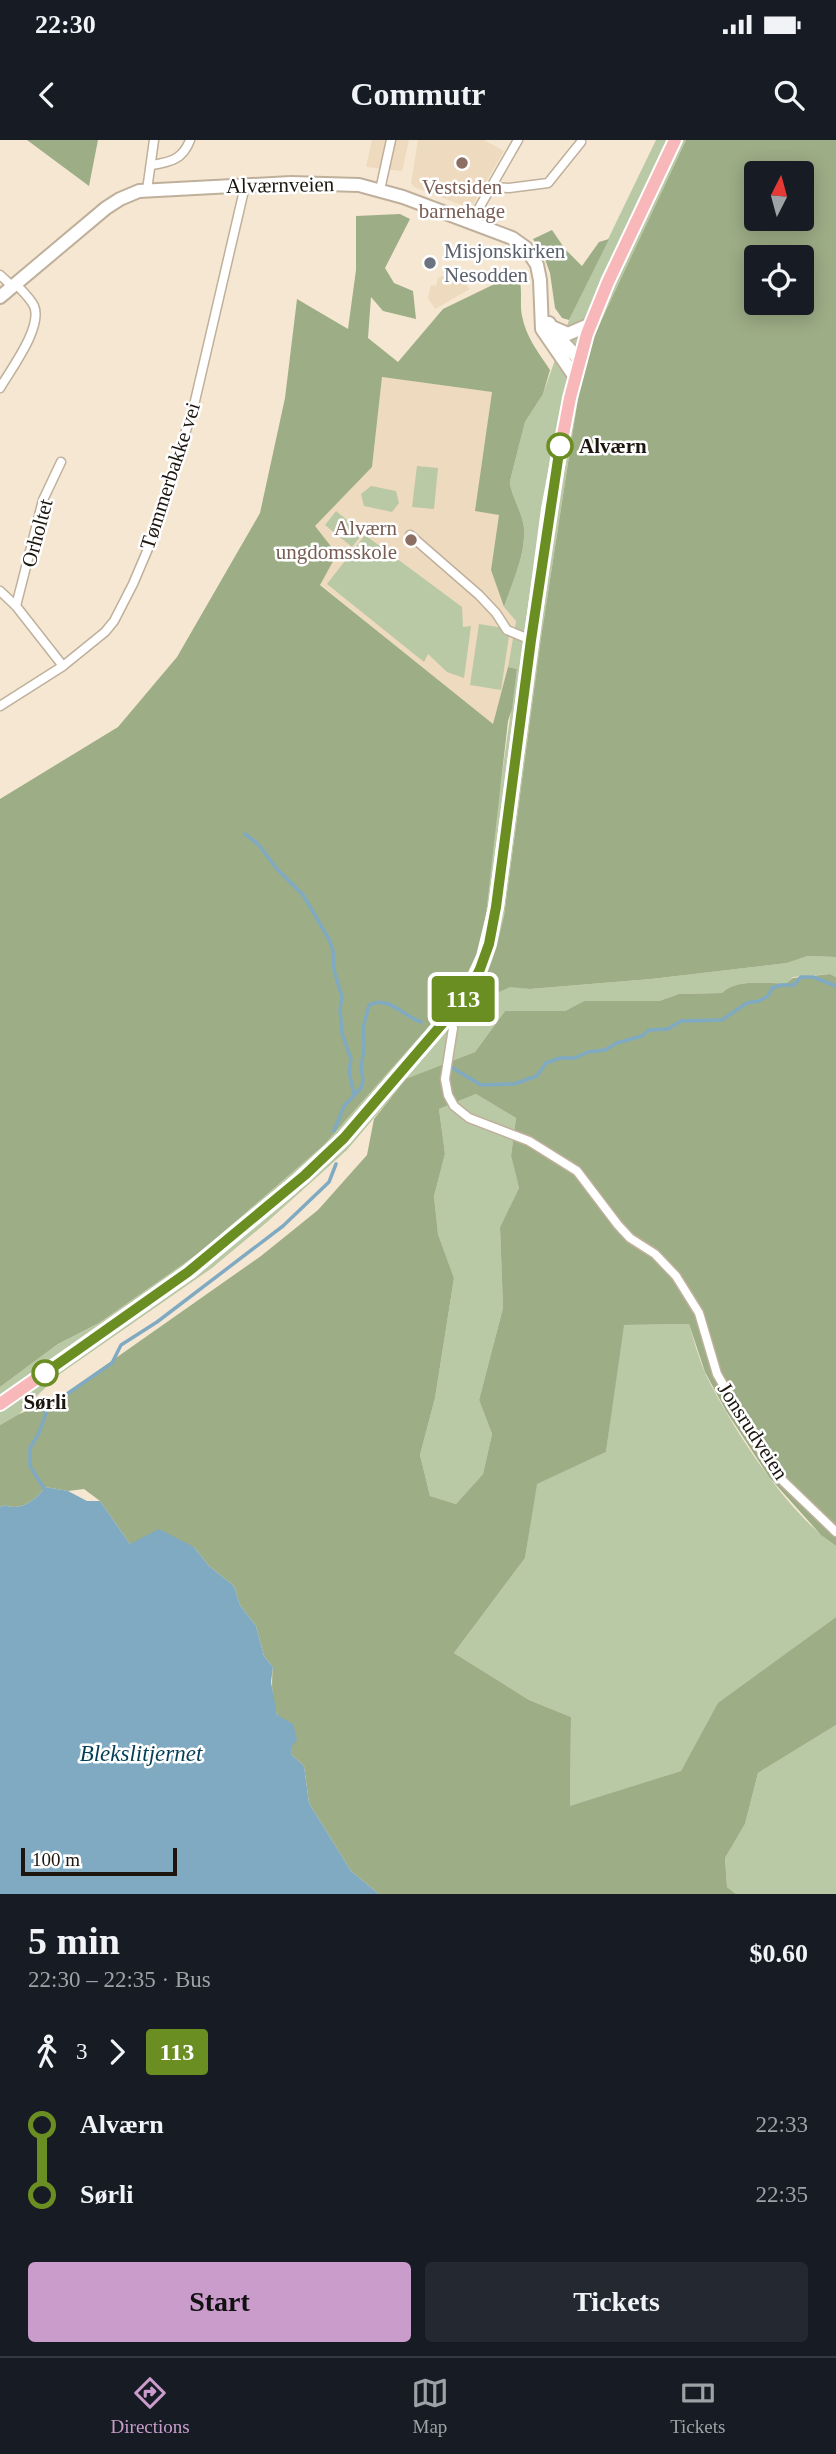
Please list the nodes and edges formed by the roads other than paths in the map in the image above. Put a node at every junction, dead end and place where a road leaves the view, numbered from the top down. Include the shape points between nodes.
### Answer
1 (154, 140) edge
2 (190, 140) edge
3 (391, 140) edge
4 (518, 140) edge
5 (675, 140) edge
6 (581, 142) dead end
7 (152, 164) junction
8 (245, 186) junction
9 (492, 187) junction
10 (147, 190) junction
11 (380, 190) junction
12 (471, 222) junction
13 (0, 275) edge
14 (14, 286) junction
15 (0, 297) edge
16 (541, 302) junction
17 (549, 324) junction
18 (591, 324) junction
19 (580, 360) junction
20 (575, 377) junction
21 (0, 388) edge
22 (61, 462) dead end
23 (410, 534) dead end
24 (0, 591) edge
25 (16, 606) junction
26 (531, 640) junction
27 (63, 666) junction
28 (0, 706) edge
29 (449, 1018) junction
30 (0, 1404) edge
31 (836, 1532) edge

1 - 7 street
2 - 7 street via 179,158
3 - 11 street
4 - 9 street
5 - 18 main road
6 - 9 street via 548,183
7 - 10 street
8 - 10 main road, Alværnveien
8 - 11 main road, Alværnveien via 338,183
8 - 27 street, Tømmerbakke vei via 195,401 156,530 114,621
9 - 12 street
10 - 14 main road, Alværnveien via 106,208
11 - 12 main road, Alværnveien
12 - 16 main road, Alværnveien via 512,238 531,253 539,271
13 - 14 street
14 - 15 main road, Alværnveien
14 - 21 street via 33,304 36,319
16 - 17 main road, Alværnveien
16 - 20 main road, Alværnveien via 542,329
17 - 18 main road via 568,334
17 - 19 main road, Alværnveien
18 - 19 main road
19 - 20 main road
20 - 26 main road
22 - 25 street, Orholtet via 43,500
23 - 26 street via 496,612 507,630
24 - 25 street
25 - 27 street
26 - 29 main road via 491,935 474,981
27 - 28 street, Tømmerbakke vei
29 - 30 main road via 344,1138 291,1187 171,1286
29 - 31 street, Jonsrudveien via 453,1028 444,1079 454,1106 469,1118 529,1141 577,1171 630,1238 655,1254 676,1276 699,1313 717,1374 763,1454 783,1481

